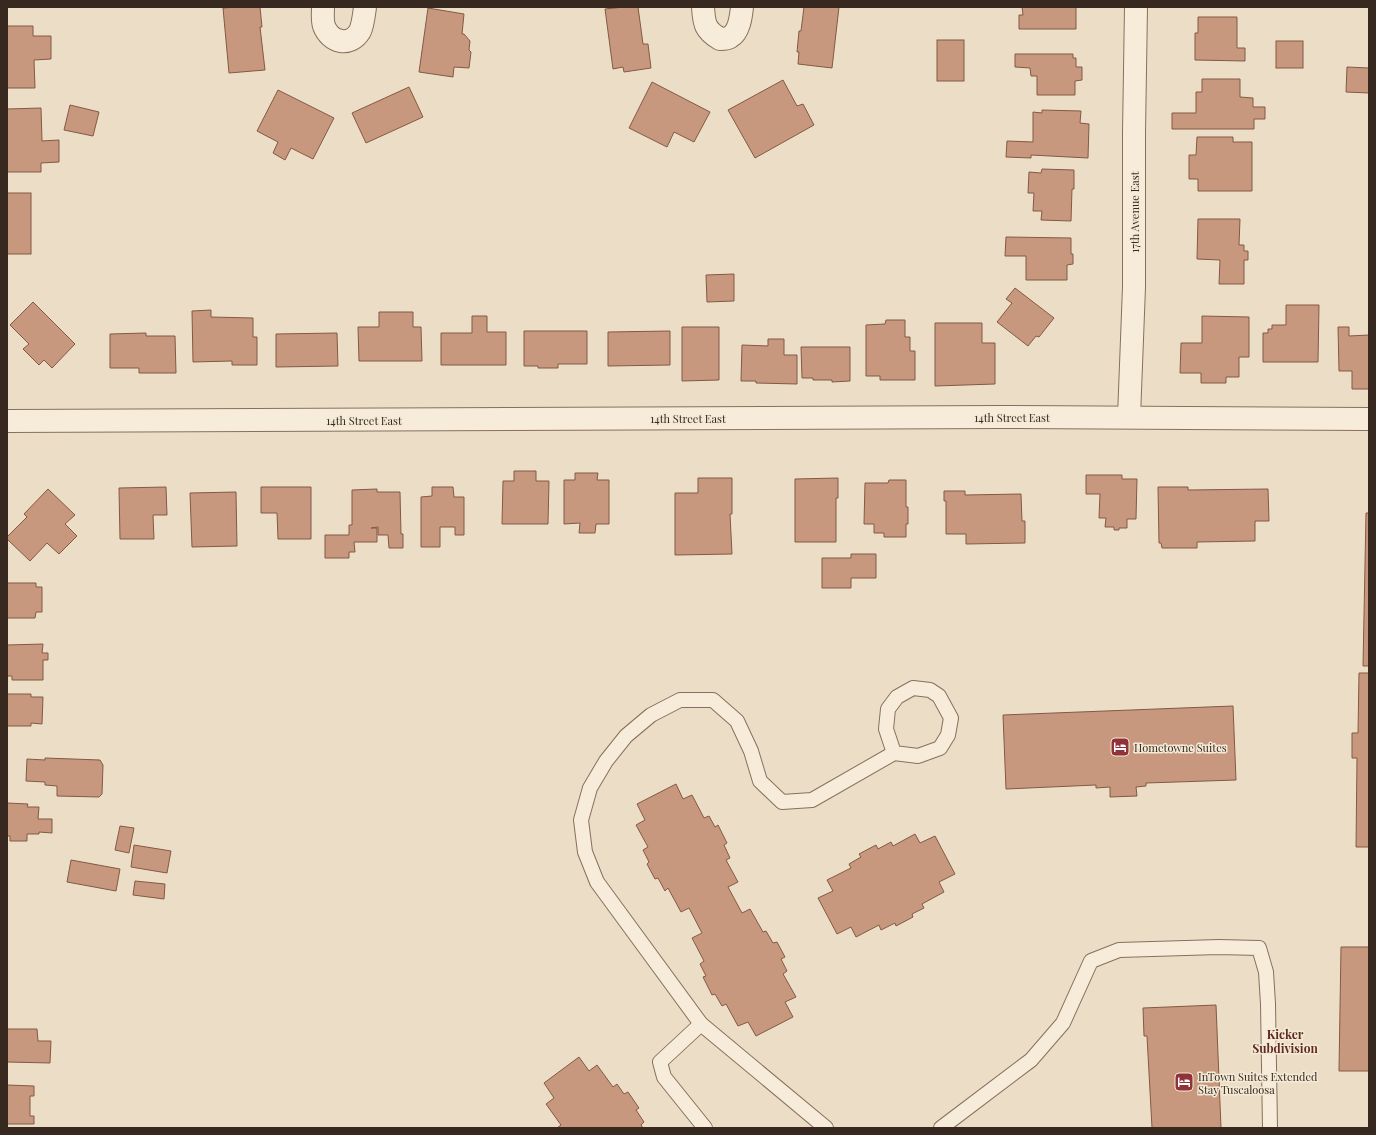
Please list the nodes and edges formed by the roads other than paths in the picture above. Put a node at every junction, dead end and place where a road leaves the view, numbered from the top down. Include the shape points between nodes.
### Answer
1 (323, 7) edge
2 (365, 7) edge
3 (703, 7) edge
4 (742, 7) edge
5 (1136, 7) edge
6 (1129, 417) junction
7 (1369, 419) edge
8 (7, 421) edge
9 (894, 754) junction
10 (701, 1024) junction
11 (945, 1126) edge
12 (705, 1128) edge
13 (826, 1128) edge
14 (1270, 1128) edge

1 - 2 street via 324,25 328,34 344,42 355,38 361,30
3 - 4 street via 703,20 707,30 720,39 729,38 734,34 742,15
5 - 6 street, 17th Avenue East via 1134,288
6 - 7 street, 14th Street East
6 - 8 street, 14th Street East
9 - 9 lane via 918,756 940,748 948,735 951,718 939,696 930,690 914,688 897,697 888,709 886,729
9 - 10 lane via 812,800 782,802 760,781 751,750 738,721 713,700 680,700 651,715 626,736 606,761 590,788 581,820 585,852 596,882
10 - 12 lane via 660,1062 664,1077
10 - 13 lane
11 - 14 lane via 1031,1060 1063,1023 1091,961 1119,950 1225,947 1259,948 1266,972

